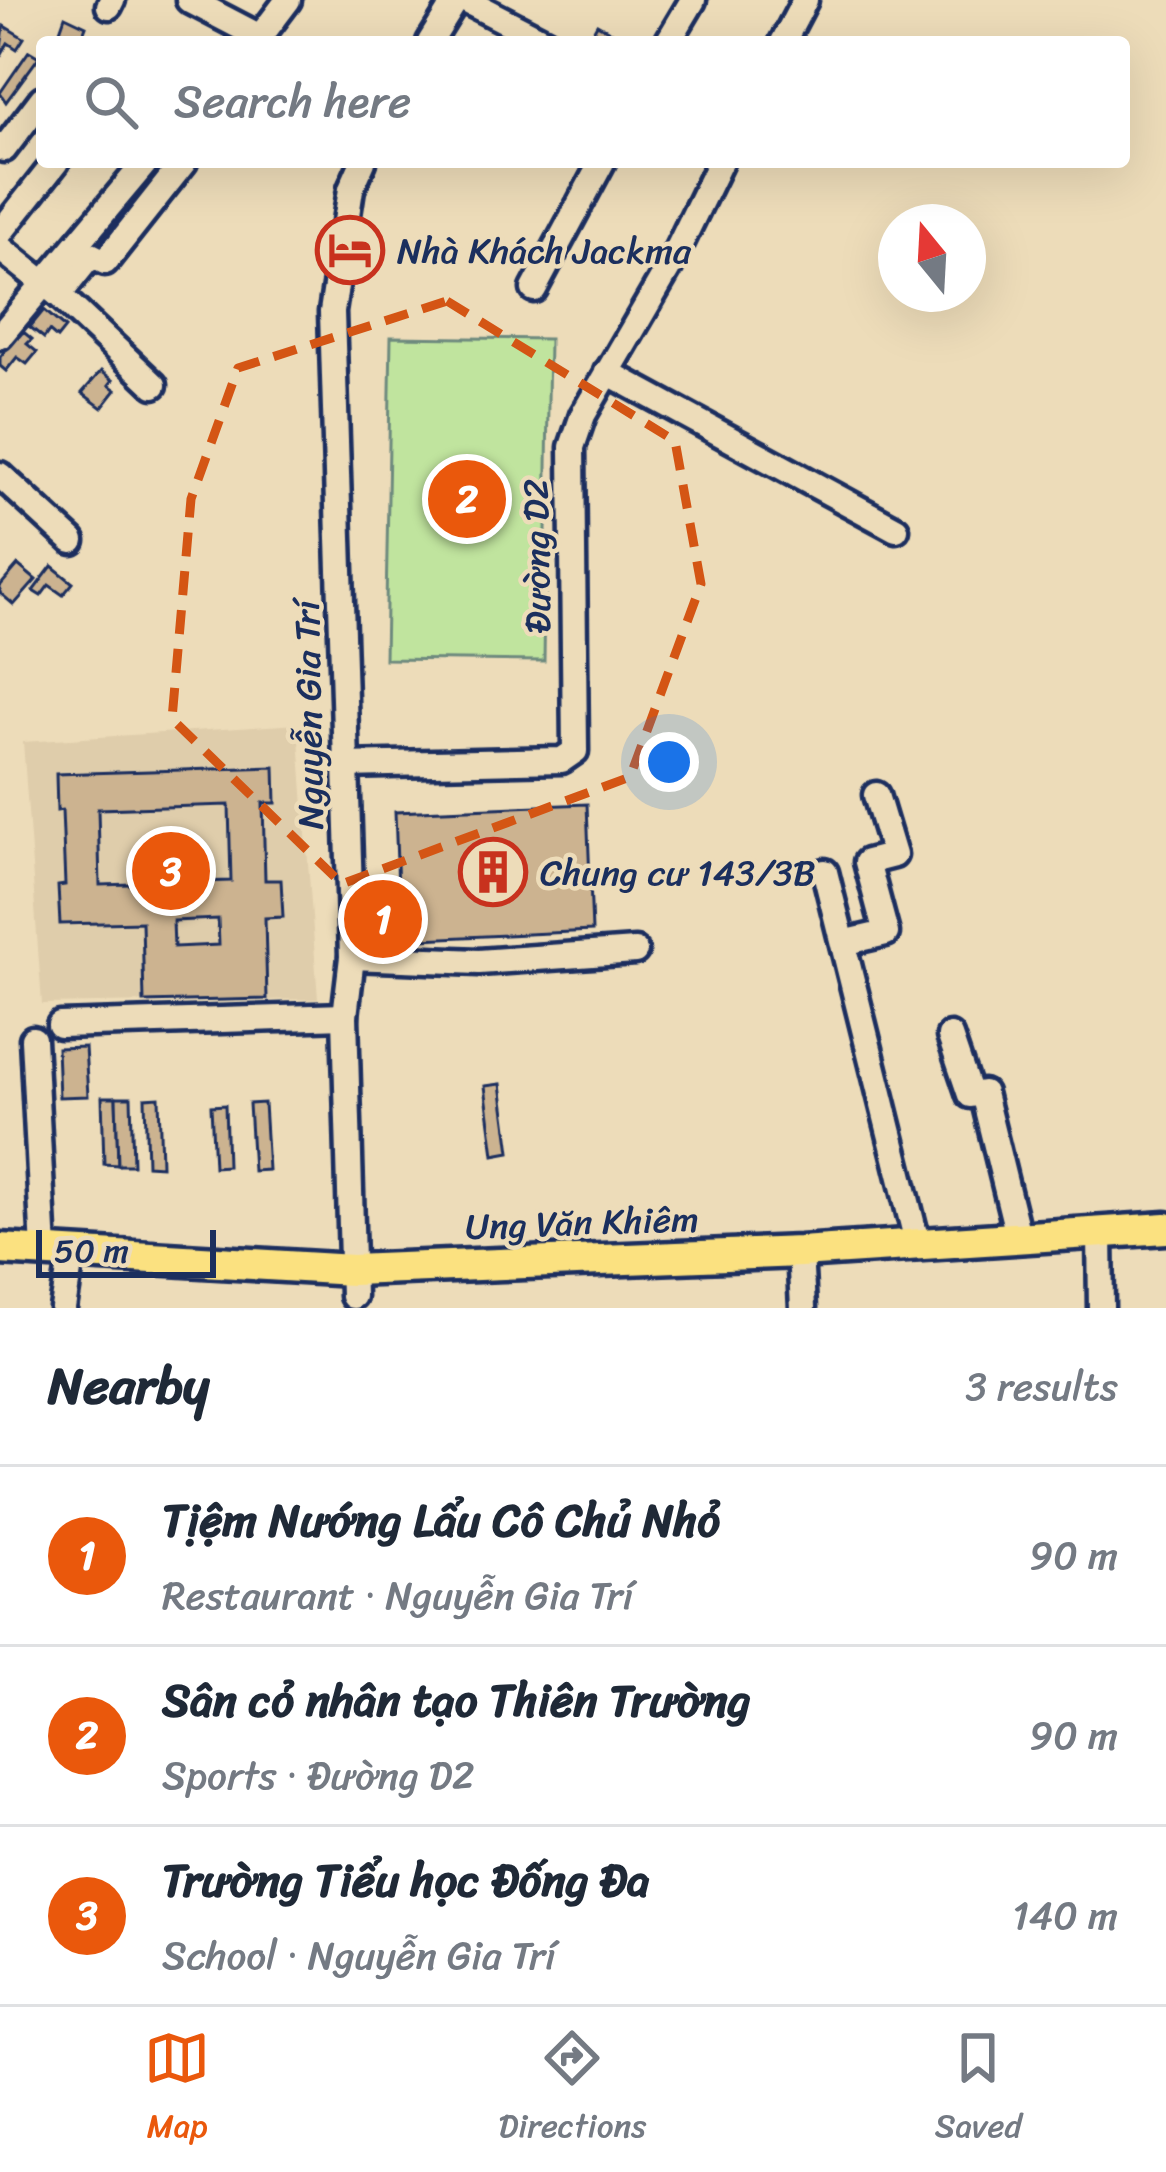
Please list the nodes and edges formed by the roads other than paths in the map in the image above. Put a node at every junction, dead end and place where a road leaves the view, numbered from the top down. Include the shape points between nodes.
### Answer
1 (189, 0) edge
2 (288, 0) edge
3 (460, 0) edge
4 (693, 0) edge
5 (805, 0) edge
6 (258, 36) edge
7 (261, 36) edge
8 (434, 36) edge
9 (534, 36) edge
10 (672, 36) edge
11 (786, 36) edge
12 (36, 107) edge
13 (0, 146) edge
14 (51, 168) edge
15 (142, 168) edge
16 (179, 168) edge
17 (360, 168) edge
18 (599, 168) edge
19 (718, 168) edge
20 (0, 233) edge
21 (0, 248) edge
22 (52, 289) junction
23 (533, 289) dead end
24 (0, 336) edge
25 (608, 372) junction
26 (154, 385) dead end
27 (0, 475) edge
28 (896, 530) dead end
29 (72, 541) dead end
30 (344, 765) junction
31 (876, 795) dead end
32 (825, 872) dead end
33 (843, 944) junction
34 (635, 951) dead end
35 (352, 957) junction
36 (344, 1016) junction
37 (60, 1025) dead end
38 (950, 1036) dead end
39 (33, 1039) dead end
40 (1166, 1228) edge
41 (1100, 1233) junction
42 (1019, 1240) junction
43 (916, 1242) junction
44 (0, 1249) edge
45 (58, 1252) junction
46 (800, 1252) junction
47 (353, 1296) edge
48 (62, 1308) edge
49 (803, 1308) edge
50 (1101, 1308) edge

1 - 6 street
2 - 7 street
3 - 8 street
3 - 9 street
4 - 10 street
5 - 11 street
12 - 13 street
14 - 20 street
15 - 22 street
16 - 22 street via 105,262 91,255
17 - 30 street, Nguyễn Gia Trí via 332,312
18 - 23 street
19 - 25 street, Đường D2
21 - 22 street
22 - 24 street
22 - 26 street
25 - 28 street
25 - 30 street, Đường D2 via 572,446 575,751 562,760
27 - 29 street
30 - 35 street, Nguyễn Gia Trí
31 - 33 street via 894,855 867,862 886,933
32 - 33 street
33 - 43 street
34 - 35 street via 479,962
35 - 36 street, Nguyễn Gia Trí
36 - 37 street
36 - 47 street, Nguyễn Gia Trí
38 - 42 street via 970,1095 983,1094
39 - 45 street
40 - 41 main road, Ung Văn Khiêm
41 - 42 main road, Ung Văn Khiêm
41 - 50 street
42 - 43 main road, Ung Văn Khiêm
43 - 46 main road, Ung Văn Khiêm
44 - 45 main road, Ung Văn Khiêm
45 - 47 main road, Ung Văn Khiêm
45 - 48 street
46 - 47 main road, Ung Văn Khiêm
46 - 49 street

